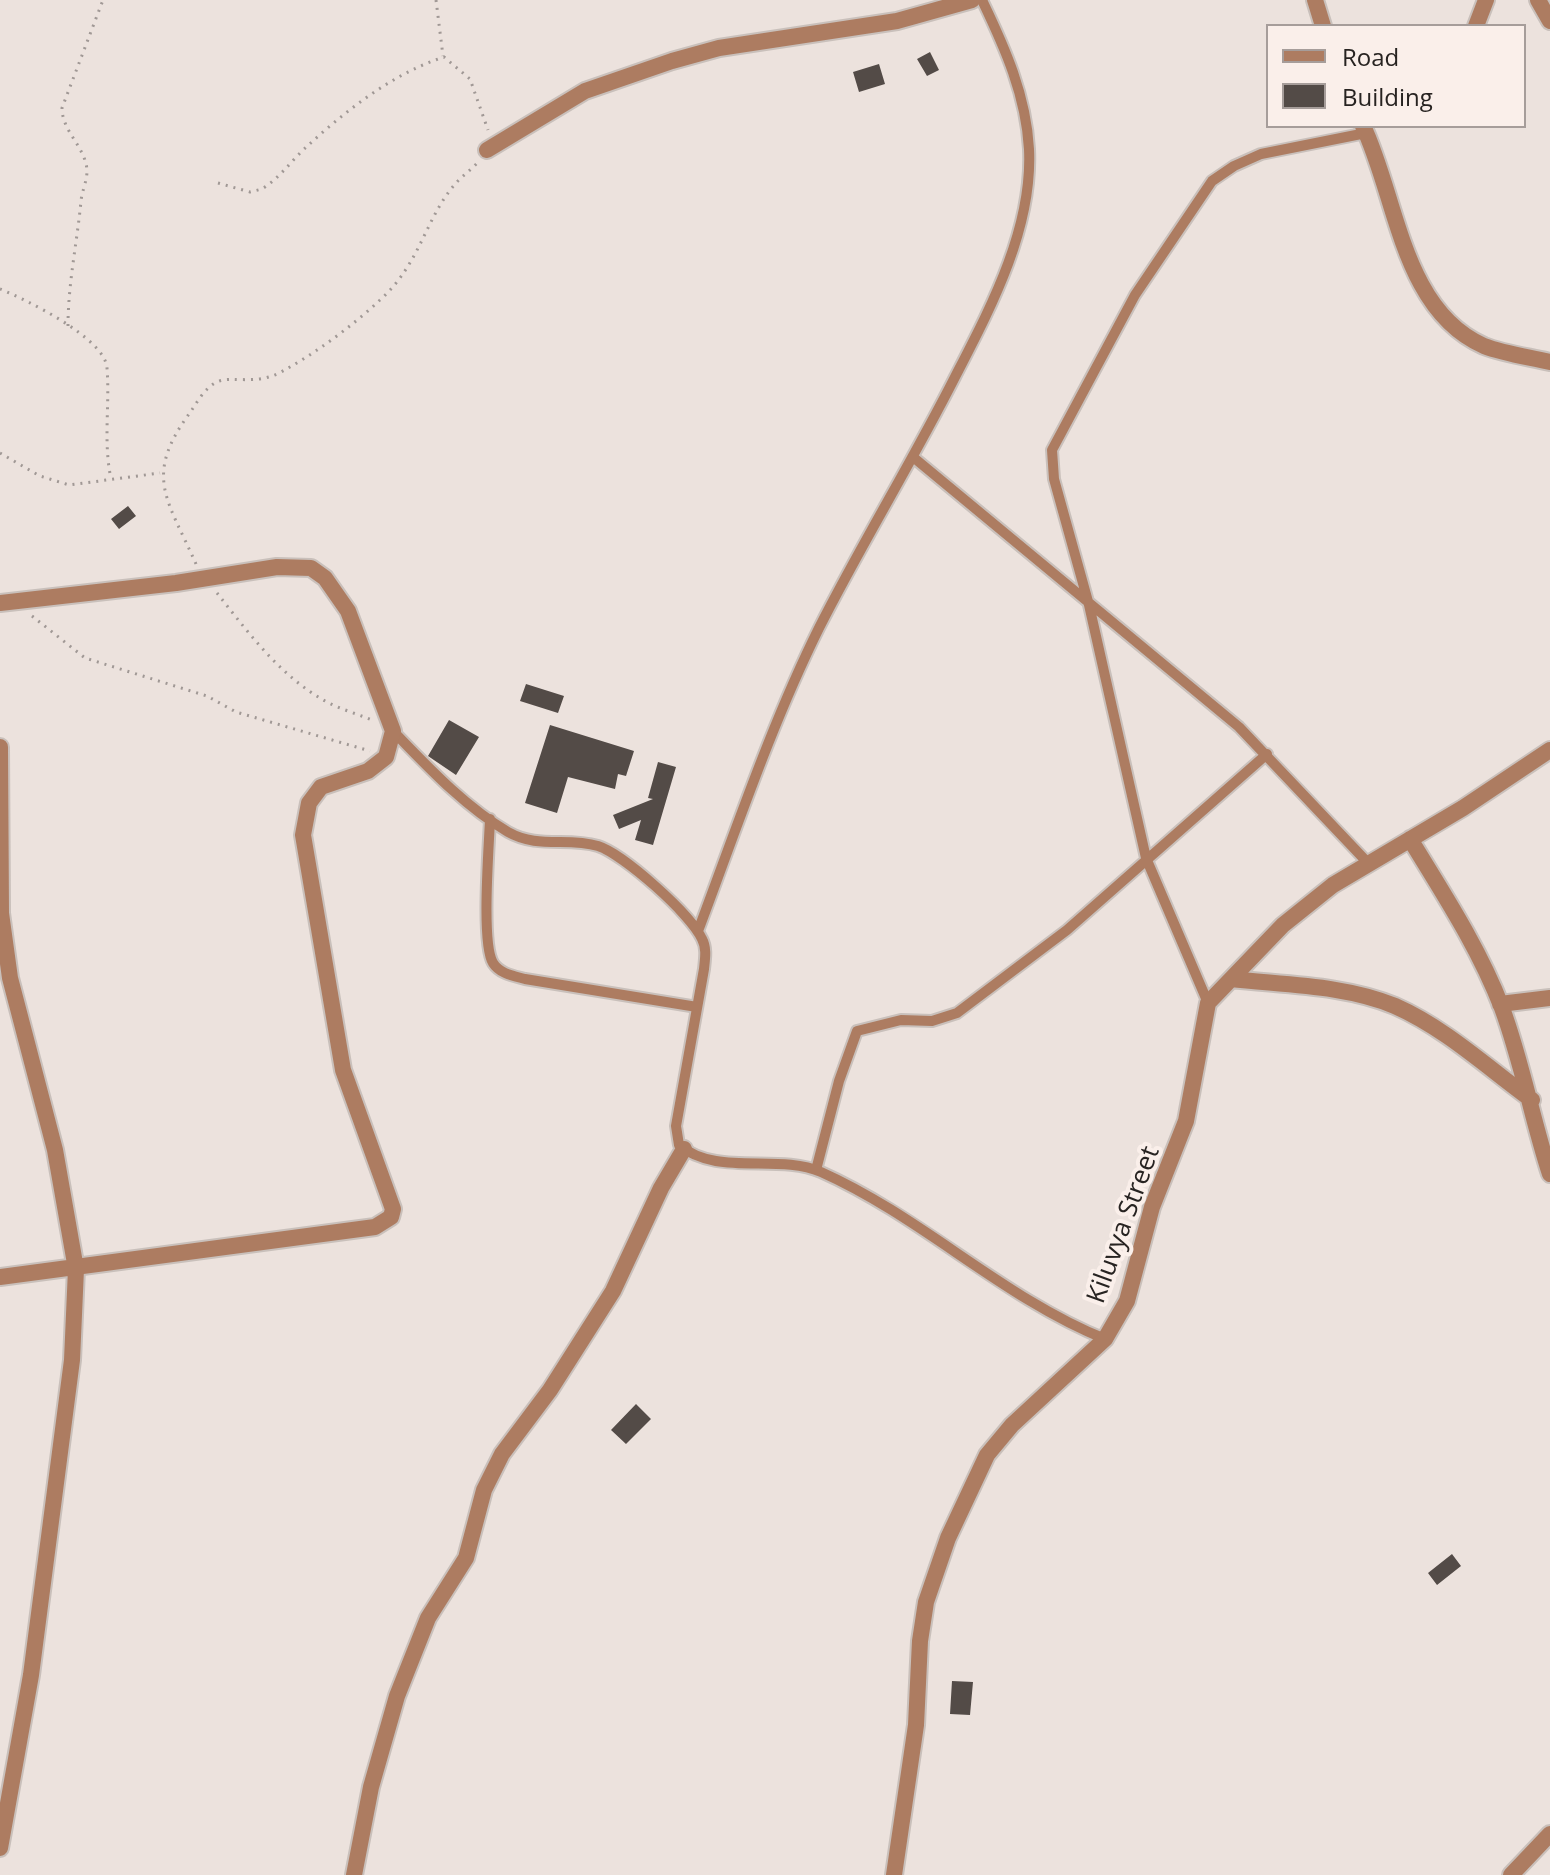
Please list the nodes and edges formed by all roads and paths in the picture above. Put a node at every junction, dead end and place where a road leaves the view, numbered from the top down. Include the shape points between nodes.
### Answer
1 (103, 0) edge
2 (436, 0) edge
3 (972, 0) edge
4 (982, 0) edge
5 (1315, 0) edge
6 (1486, 0) edge
7 (1538, 0) edge
8 (1550, 21) edge
9 (1322, 24) edge
10 (1477, 24) edge
11 (444, 57) junction
12 (1370, 128) edge
13 (487, 150) junction
14 (218, 183) dead end
15 (0, 289) edge
16 (68, 326) junction
17 (1550, 362) edge
18 (0, 453) edge
19 (913, 457) junction
20 (160, 473) junction
21 (111, 479) junction
22 (203, 579) junction
23 (7, 602) edge
24 (1089, 605) junction
25 (393, 731) junction
26 (0, 747) edge
27 (1550, 750) edge
28 (1267, 754) junction
29 (386, 757) junction
30 (490, 819) junction
31 (1410, 839) junction
32 (1146, 858) junction
33 (1368, 863) junction
34 (1, 871) edge
35 (698, 931) junction
36 (1231, 979) junction
37 (1550, 998) edge
38 (1208, 1003) junction
39 (1500, 1004) junction
40 (697, 1007) junction
41 (1532, 1100) junction
42 (684, 1149) junction
43 (816, 1170) junction
44 (1550, 1174) edge
45 (76, 1269) junction
46 (0, 1277) edge
47 (1105, 1339) junction
48 (1550, 1834) edge
49 (0, 1848) edge
50 (354, 1875) edge
51 (894, 1875) edge
52 (1511, 1875) edge

1 - 16 path via 62,108 87,172
2 - 11 path
3 - 13 street via 897,21 719,48 672,61 585,91
4 - 19 lane via 1024,107 1029,152 1022,205 991,305
5 - 9 street
6 - 10 street
7 - 8 street
11 - 13 path via 470,79 487,128
11 - 14 path via 385,85 326,129 262,189 250,192
12 - 17 street via 1423,288 1445,317 1483,345
12 - 24 lane via 1261,154 1212,181 1135,295 1052,450 1059,502
13 - 20 path via 455,184 419,251 390,291 351,325 281,372 261,380 223,379 213,384 165,451
15 - 16 path
16 - 21 path via 107,367 106,455
18 - 21 path via 40,476 69,485
19 - 24 lane
19 - 35 lane via 818,630
20 - 21 path
20 - 22 path
22 - 23 street
22 - 25 path via 301,685
22 - 25 street via 277,567 311,568 325,578 348,611
23 - 29 path via 85,658 207,696 236,712
24 - 28 lane
24 - 32 lane
25 - 29 street
25 - 30 lane
26 - 34 street
27 - 31 street
28 - 32 lane
28 - 33 lane
29 - 45 street via 368,771 321,787 309,803 303,835 343,1070 393,1209 391,1217 375,1227
30 - 35 lane via 525,840 596,845 613,853
30 - 40 lane via 488,928 494,966 525,979
31 - 33 street
31 - 39 street via 1462,924
32 - 38 lane
32 - 43 lane via 1067,930 957,1013 857,1031
33 - 36 street via 1283,925
34 - 45 street via 10,978 55,1150
35 - 40 lane via 705,951
36 - 38 street
36 - 41 street via 1326,990 1392,1005 1427,1022
37 - 39 street
38 - 47 street, Kiluvya Street via 1186,1121 1152,1207 1127,1301
39 - 41 street
40 - 42 lane via 676,1126 675,1138
41 - 44 street
42 - 43 lane via 732,1162
42 - 50 street via 613,1291 502,1454 484,1490 466,1558 428,1618 397,1696 371,1787
43 - 47 lane via 915,1222 1072,1326
45 - 46 street
45 - 49 street via 72,1360 31,1675
47 - 51 street, Kiluvya Street via 987,1455 948,1538 926,1602 916,1725
48 - 52 street

